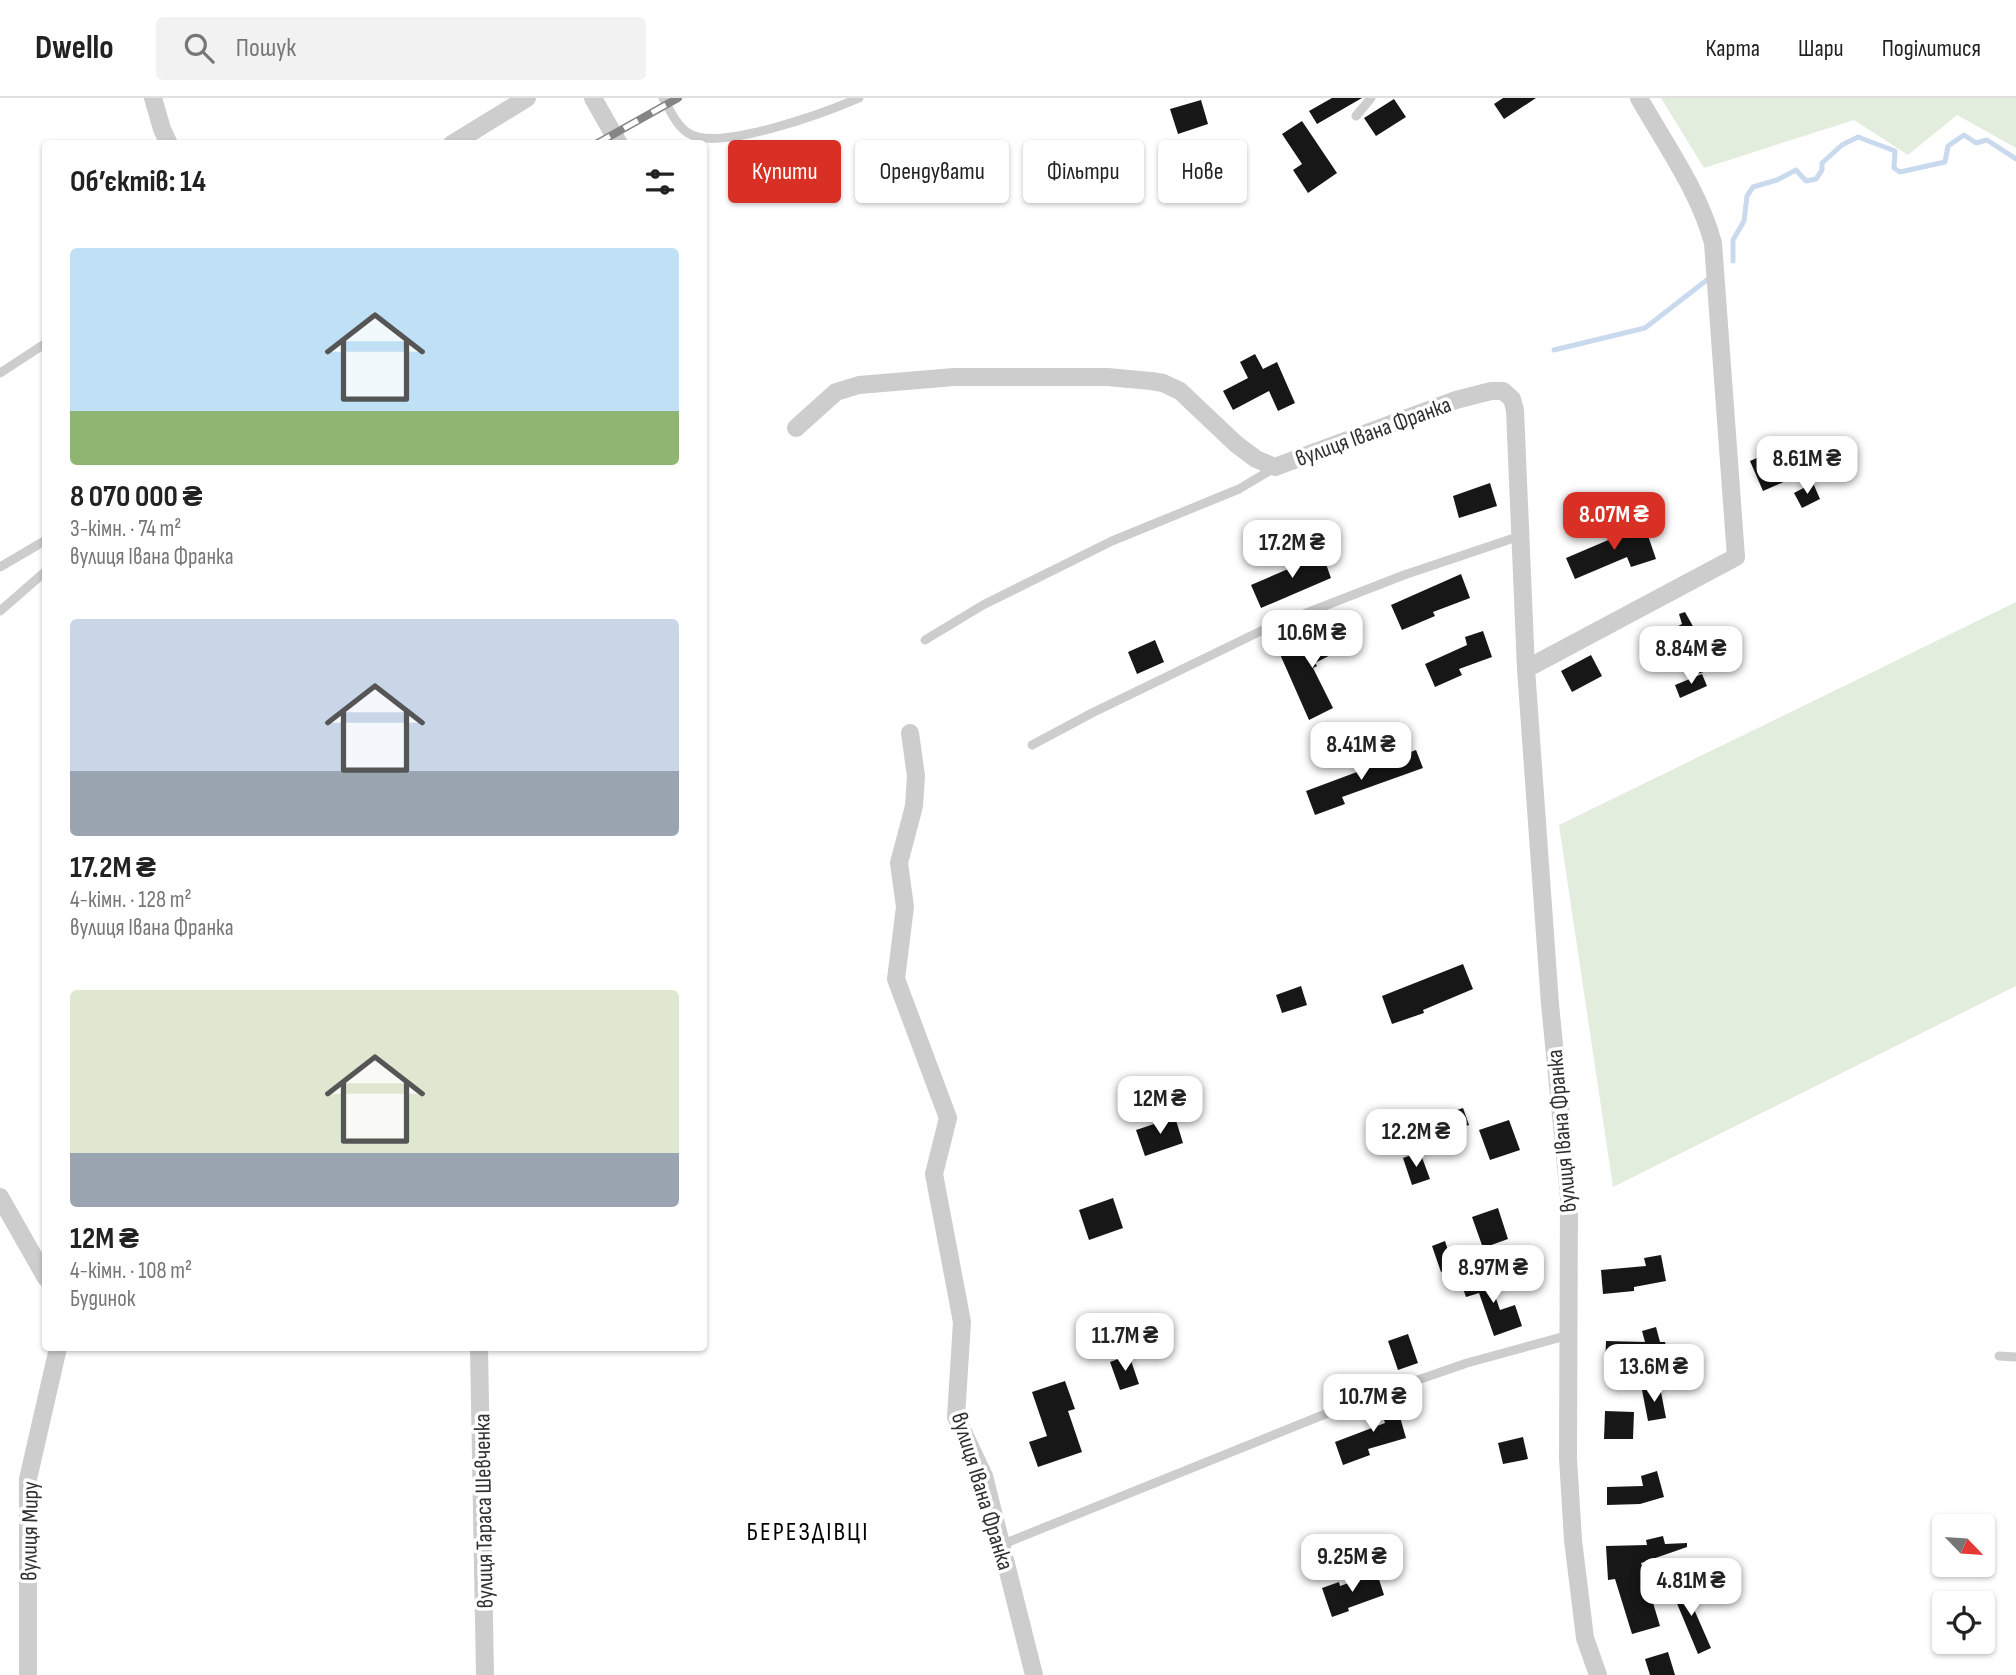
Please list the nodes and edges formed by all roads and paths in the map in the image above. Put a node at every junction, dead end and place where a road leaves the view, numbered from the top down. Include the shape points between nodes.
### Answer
1 (153, 98) edge
2 (527, 98) edge
3 (593, 98) edge
4 (663, 98) edge
5 (859, 98) edge
6 (1371, 98) edge
7 (1639, 98) edge
8 (1356, 116) dead end
9 (167, 140) edge
10 (459, 140) edge
11 (618, 140) edge
12 (42, 346) edge
13 (0, 373) edge
14 (796, 428) dead end
15 (1275, 467) junction
16 (1520, 536) junction
17 (42, 542) edge
18 (0, 568) edge
19 (42, 574) edge
20 (0, 611) edge
21 (925, 640) dead end
22 (1526, 669) junction
23 (909, 733) dead end
24 (1032, 746) dead end
25 (0, 1197) edge
26 (42, 1271) edge
27 (1569, 1335) junction
28 (57, 1351) edge
29 (479, 1351) edge
30 (1999, 1356) dead end
31 (2016, 1357) edge
32 (1001, 1545) junction
33 (28, 1675) edge
34 (485, 1675) edge
35 (1034, 1675) edge
36 (1598, 1675) edge

1 - 9 street
2 - 10 street
3 - 11 street
4 - 5 lane via 679,125 689,135 705,140 760,132
6 - 8 lane
7 - 22 street via 1694,195 1713,243 1736,557
12 - 13 lane
14 - 15 street, вулиця Івана Франка via 836,392 859,385 965,377 1107,377 1163,383 1180,391 1236,444
15 - 16 street, вулиця Івана Франка via 1456,400 1503,391 1515,410
15 - 21 lane via 1239,489 1112,541 983,604
16 - 22 street, вулиця Івана Франка
16 - 24 lane via 1265,629
17 - 18 lane
19 - 20 lane
22 - 27 street, вулиця Івана Франка via 1569,1197
23 - 32 street, вулиця Івана Франка via 916,776 914,806 899,863 905,907 896,979 948,1118 934,1174 962,1322 956,1417 984,1476
25 - 26 street
27 - 32 lane via 1467,1363 1360,1400
27 - 36 street, вулиця Івана Франка via 1573,1540 1585,1638
28 - 33 street, вулиця Миру via 27,1479
29 - 34 street, вулиця Тараса Шевченка
30 - 31 lane
32 - 35 street, вулиця Івана Франка

